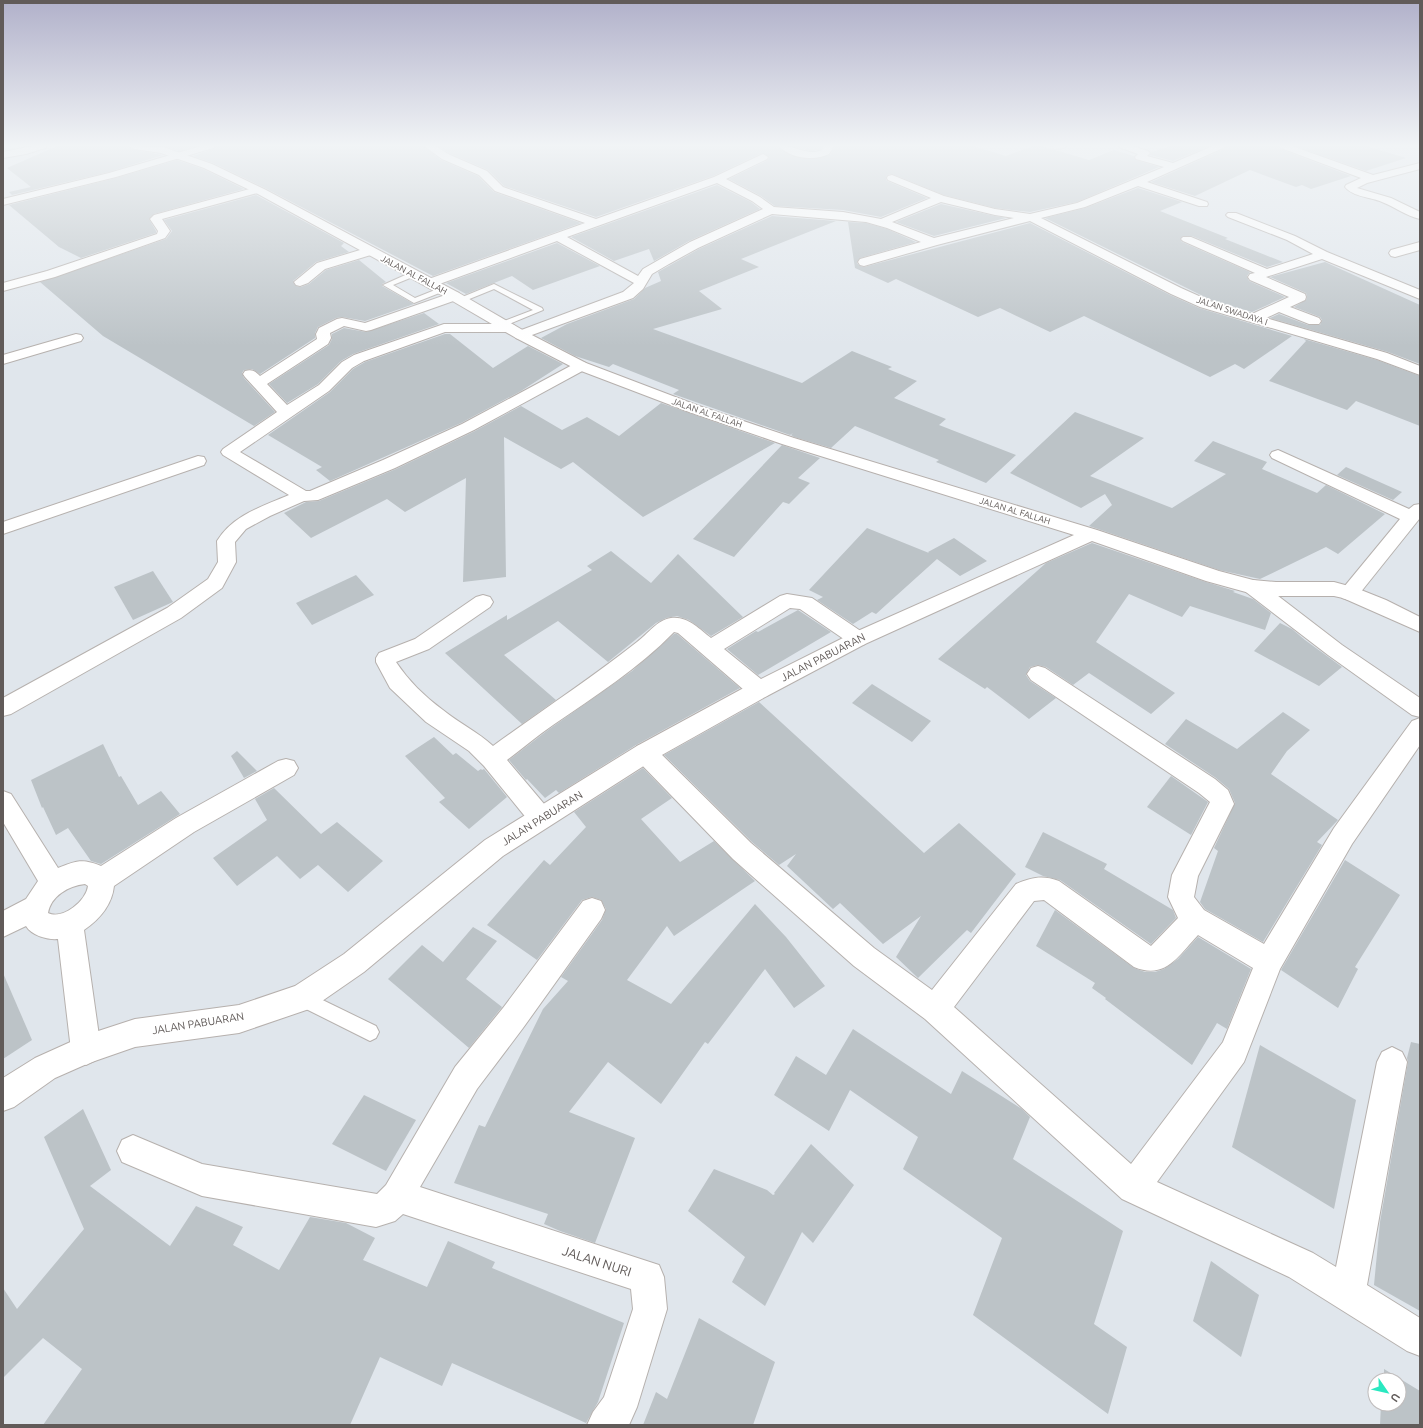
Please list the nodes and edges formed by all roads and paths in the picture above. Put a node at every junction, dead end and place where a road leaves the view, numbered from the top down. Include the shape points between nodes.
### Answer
1 (171, 213) edge
2 (300, 213) edge
3 (566, 213) edge
4 (626, 213) edge
5 (765, 213) edge
6 (788, 213) edge
7 (905, 213) edge
8 (999, 213) edge
9 (1052, 213) edge
10 (1232, 215) dead end
11 (1032, 218) junction
12 (596, 223) junction
13 (881, 223) junction
14 (558, 237) junction
15 (1187, 239) dead end
16 (933, 242) junction
17 (1420, 246) edge
18 (370, 251) junction
19 (1395, 253) dead end
20 (1323, 255) junction
21 (864, 262) dead end
22 (1266, 273) junction
23 (412, 274) junction
24 (300, 282) dead end
25 (641, 282) junction
26 (3, 287) edge
27 (446, 292) junction
28 (1420, 295) edge
29 (1278, 307) junction
30 (1254, 318) junction
31 (1314, 321) dead end
32 (511, 329) junction
33 (76, 338) dead end
34 (3, 360) edge
35 (581, 366) junction
36 (1420, 371) edge
37 (286, 413) junction
38 (1278, 454) dead end
39 (198, 461) dead end
40 (302, 496) junction
41 (1416, 513) edge
42 (3, 528) edge
43 (1091, 534) junction
44 (1253, 587) junction
45 (1349, 592) junction
46 (483, 602) dead end
47 (1420, 625) edge
48 (858, 639) junction
49 (709, 649) junction
50 (1038, 674) dead end
51 (759, 690) junction
52 (3, 708) edge
53 (1420, 709) edge
54 (1420, 727) edge
55 (645, 753) junction
56 (492, 759) junction
57 (286, 768) dead end
58 (3, 802) edge
59 (541, 818) junction
60 (100, 882) junction
61 (53, 883) junction
62 (36, 907) junction
63 (592, 910) dead end
64 (1195, 919) junction
65 (70, 924) junction
66 (3, 925) edge
67 (1269, 962) junction
68 (302, 998) junction
69 (935, 1009) junction
70 (370, 1032) dead end
71 (86, 1050) junction
72 (1392, 1062) dead end
73 (3, 1096) edge
74 (133, 1151) dead end
75 (1133, 1188) junction
76 (397, 1196) junction
77 (1348, 1293) junction
78 (1420, 1338) edge
79 (606, 1425) edge

1 - 26 street via 156,219 164,231 161,236 51,274
2 - 18 street, JALAN AL FALLAH
3 - 12 street
4 - 12 street
5 - 25 street via 665,261 647,272
6 - 13 street via 854,216
7 - 13 street
8 - 11 street
9 - 11 street
10 - 20 street via 1291,238
11 - 16 street
11 - 30 street, JALAN SWADAYA I via 1176,291 1205,304
12 - 14 street
13 - 16 street
14 - 25 street
14 - 27 street
15 - 22 street
16 - 21 street
17 - 19 street
18 - 23 street, JALAN AL FALLAH
18 - 24 street via 321,266
20 - 22 street
20 - 28 street
22 - 29 street via 1254,277 1300,297
23 - 27 street, JALAN AL FALLAH
23 - 27 lane via 387,285 414,301
25 - 32 street via 637,288 620,299
27 - 32 street, JALAN AL FALLAH
27 - 32 lane via 494,286 539,310
27 - 37 street via 366,327 346,322 329,328 324,331 323,341 303,352 283,368 255,379
29 - 30 street
29 - 31 street
30 - 36 street, JALAN SWADAYA I via 1382,356
32 - 35 street, JALAN AL FALLAH
32 - 37 street via 444,328 359,358 347,365 324,388
33 - 34 street
35 - 40 street via 468,427 389,464 316,494
35 - 43 street, JALAN AL FALLAH via 788,441
37 - 40 street via 229,452
38 - 41 street
39 - 42 street
40 - 52 street via 240,525 226,541 227,562 215,583 174,613
41 - 45 street
43 - 44 street, JALAN AL FALLAH
43 - 48 street, JALAN PABUARAN
44 - 45 street, JALAN AL FALLAH via 1334,589
44 - 53 street via 1369,676
45 - 47 street, JALAN AL FALLAH
46 - 56 street via 422,644 390,656 386,658 386,662 398,682 434,716
48 - 49 street via 805,603 787,602
48 - 51 street, JALAN PABUARAN
49 - 51 street
49 - 56 street via 682,626 667,627 602,682 544,720
50 - 64 street via 1220,797 1222,804 1185,875 1181,897
51 - 55 street, JALAN PABUARAN
54 - 67 street via 1343,836
55 - 59 street, JALAN PABUARAN
55 - 69 street via 742,851 864,957
56 - 59 street
57 - 60 street via 185,824
58 - 61 street
59 - 68 street, JALAN PABUARAN via 494,848 354,964
60 - 61 street via 93,874 80,872
60 - 65 street via 100,896 93,906
61 - 62 street via 42,894
62 - 65 street via 36,917 45,925 56,927
62 - 66 street
63 - 76 street via 466,1078
64 - 67 street
64 - 69 street via 1160,956 1149,959 1144,958 1050,889 1031,889 1025,892
65 - 71 street
67 - 75 street via 1234,1052
68 - 70 lane
68 - 71 street, JALAN PABUARAN via 239,1019 135,1033
69 - 75 street
71 - 73 street, JALAN PABUARAN via 45,1068
72 - 77 street
74 - 76 street via 202,1180 376,1211 387,1208
75 - 77 street via 1301,1265
76 - 79 street, JALAN NURI via 647,1277 650,1309 619,1407
77 - 78 street

